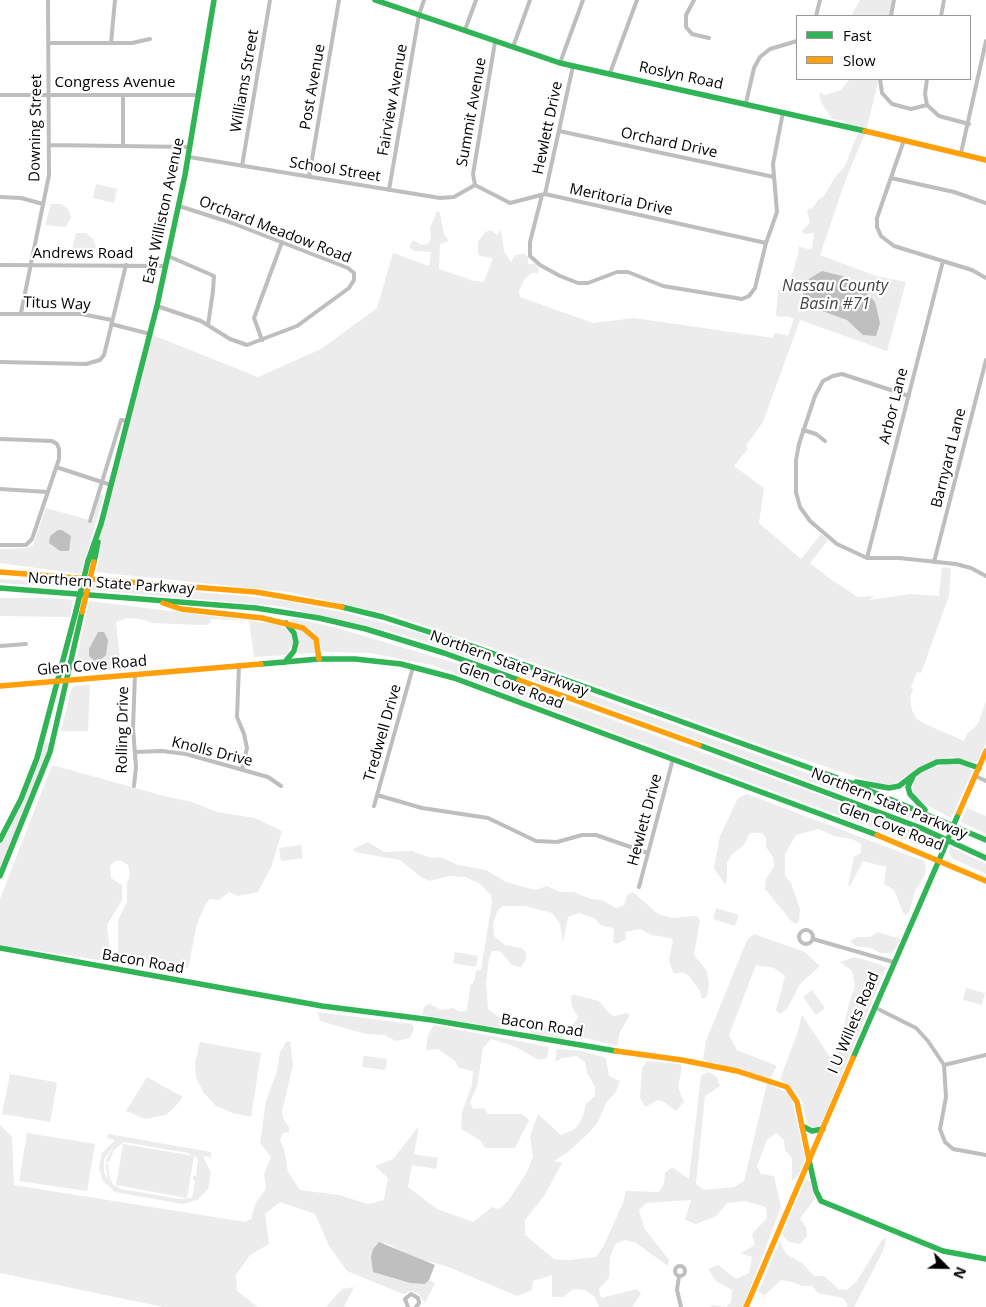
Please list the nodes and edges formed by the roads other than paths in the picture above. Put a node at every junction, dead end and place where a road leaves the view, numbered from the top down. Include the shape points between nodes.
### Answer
1 (48, 0) edge
2 (115, 0) edge
3 (214, 0) edge
4 (270, 0) edge
5 (339, 0) edge
6 (375, 0) edge
7 (424, 0) edge
8 (476, 0) edge
9 (530, 0) edge
10 (583, 0) edge
11 (636, 0) edge
12 (694, 0) edge
13 (820, 0) edge
14 (894, 0) edge
15 (944, 0) edge
16 (419, 14) junction
17 (816, 15) edge
18 (891, 15) edge
19 (941, 15) edge
20 (465, 30) junction
21 (709, 38) dead end
22 (150, 39) dead end
23 (796, 40) edge
24 (986, 41) edge
25 (495, 42) junction
26 (48, 43) junction
27 (111, 43) junction
28 (512, 48) junction
29 (560, 63) junction
30 (573, 66) junction
31 (610, 74) junction
32 (880, 80) edge
33 (927, 80) edge
34 (48, 94) junction
35 (0, 95) edge
36 (123, 95) junction
37 (199, 95) junction
38 (746, 104) junction
39 (927, 105) junction
40 (783, 112) junction
41 (969, 124) junction
42 (559, 132) junction
43 (904, 140) junction
44 (49, 145) junction
45 (123, 146) junction
46 (190, 147) junction
47 (961, 153) junction
48 (188, 157) junction
49 (986, 160) edge
50 (242, 166) junction
51 (774, 177) junction
52 (308, 178) junction
53 (891, 178) junction
54 (475, 185) junction
55 (389, 190) junction
56 (544, 195) junction
57 (0, 197) edge
58 (43, 204) junction
59 (986, 204) edge
60 (179, 206) junction
61 (282, 242) junction
62 (766, 243) junction
63 (168, 256) junction
64 (943, 261) junction
65 (30, 264) junction
66 (0, 265) edge
67 (126, 265) junction
68 (165, 266) junction
69 (986, 278) edge
70 (157, 306) junction
71 (21, 313) junction
72 (0, 314) edge
73 (112, 322) junction
74 (208, 324) junction
75 (150, 334) junction
76 (262, 340) junction
77 (986, 360) edge
78 (0, 362) edge
79 (908, 396) junction
80 (127, 423) junction
81 (804, 430) junction
82 (0, 439) edge
83 (825, 441) dead end
84 (56, 467) junction
85 (102, 482) junction
86 (111, 485) junction
87 (0, 489) edge
88 (48, 492) junction
89 (90, 521) dead end
90 (0, 545) edge
91 (867, 558) junction
92 (934, 562) junction
93 (0, 572) edge
94 (986, 576) edge
95 (0, 588) edge
96 (151, 599) junction
97 (79, 611) junction
98 (285, 623) junction
99 (26, 644) dead end
100 (0, 646) edge
101 (319, 659) junction
102 (285, 662) junction
103 (239, 666) junction
104 (413, 666) junction
105 (135, 674) junction
106 (67, 680) junction
107 (57, 681) junction
108 (0, 686) edge
109 (986, 751) edge
110 (135, 752) junction
111 (673, 760) junction
112 (979, 768) junction
113 (242, 769) junction
114 (913, 775) junction
115 (975, 776) junction
116 (838, 778) junction
117 (986, 781) edge
118 (134, 786) dead end
119 (281, 786) dead end
120 (377, 794) junction
121 (374, 806) dead end
122 (929, 814) junction
123 (0, 840) edge
124 (986, 840) edge
125 (648, 853) junction
126 (986, 858) edge
127 (939, 859) junction
128 (0, 876) edge
129 (986, 881) edge
130 (639, 887) dead end
131 (813, 939) dead end
132 (0, 948) edge
133 (893, 962) junction
134 (874, 1007) junction
135 (986, 1055) edge
136 (944, 1065) junction
137 (802, 1126) junction
138 (823, 1129) junction
139 (986, 1155) edge
140 (810, 1160) junction
141 (986, 1258) edge
142 (679, 1276) dead end
143 (417, 1306) edge
144 (408, 1307) edge
145 (424, 1307) edge
146 (681, 1307) edge
147 (746, 1307) edge

1 - 26 street, Downing Street
2 - 27 street
3 - 37 main road, East Williston Avenue
4 - 50 street, Williams Street
5 - 52 street, Post Avenue
6 - 16 main road, Roslyn Road
7 - 16 street, Fairview Avenue
8 - 20 street
9 - 28 street
10 - 29 street
11 - 31 street
12 - 21 street via 686,15 686,27 692,34
13 - 17 street
14 - 18 street
15 - 19 street
16 - 20 main road, Roslyn Road
16 - 55 street, Fairview Avenue
20 - 25 main road, Roslyn Road
22 - 27 street via 138,43
23 - 38 street via 770,49 760,57 754,68
24 - 41 street
25 - 28 main road, Roslyn Road
25 - 54 street, Summit Avenue via 473,174
26 - 27 street
26 - 34 street, Downing Street
28 - 29 main road, Roslyn Road
29 - 30 main road, Roslyn Road
30 - 31 main road, Roslyn Road
30 - 42 street, Hewlett Drive
31 - 38 main road, Roslyn Road
32 - 39 street via 882,93 892,104 911,108
33 - 39 street
34 - 35 street, Congress Avenue
34 - 36 street, Congress Avenue
34 - 44 street, Downing Street
36 - 37 street, Congress Avenue
36 - 45 street
37 - 46 main road, East Williston Avenue
38 - 40 main road, Roslyn Road
39 - 41 street via 939,116
40 - 43 main road, Roslyn Road
40 - 51 street via 773,160
41 - 47 street
42 - 51 street, Orchard Drive
42 - 56 street, Hewlett Drive
43 - 47 main road, Roslyn Road
43 - 53 street
44 - 45 street
44 - 58 street, Downing Street via 49,175
45 - 46 street
46 - 48 main road, East Williston Avenue
47 - 49 main road, Roslyn Road
48 - 50 street, School Street
48 - 60 main road, East Williston Avenue
50 - 52 street, School Street
51 - 62 street via 777,212
52 - 55 street, School Street
53 - 59 street via 954,192
53 - 64 street via 877,218 881,236 894,246
54 - 55 street, School Street via 450,198
54 - 56 street, Meritoria Drive via 510,203
56 - 62 street, Meritoria Drive
56 - 62 street, Hewlett Drive via 530,242 530,256 540,266 578,283 628,272 663,286 742,299 755,288
57 - 58 street
58 - 65 street, Downing Street
60 - 61 street, Orchard Meadow Road
60 - 63 main road, East Williston Avenue
61 - 76 street via 254,319
61 - 76 street, Orchard Meadow Road via 348,268 354,273 354,282 298,326
63 - 68 main road, East Williston Avenue
63 - 74 street via 214,276
64 - 69 street
64 - 79 street, Arbor Lane
65 - 66 street, Andrews Road
65 - 67 street, Andrews Road
65 - 71 street, Downing Street
67 - 68 street, Andrews Road
67 - 73 street
68 - 70 main road, East Williston Avenue
70 - 74 street
70 - 75 main road, East Williston Avenue
71 - 72 street, Titus Way
71 - 73 street, Titus Way via 81,314
73 - 75 street, Titus Way
73 - 78 street via 104,355 96,363
74 - 76 street via 245,345
75 - 80 main road, East Williston Avenue
77 - 92 street, Barnyard Lane
79 - 81 street via 851,376 833,376 819,387
79 - 91 street, Arbor Lane
80 - 85 street via 121,420
80 - 86 main road, East Williston Avenue
81 - 83 street
81 - 91 street via 795,476 800,507 825,534 844,548
82 - 84 street via 56,442 60,449
84 - 85 street
84 - 88 street
85 - 86 street
85 - 89 street
86 - 97 main road, East Williston Avenue, bridge
87 - 88 street
88 - 90 street via 30,543
91 - 92 street
92 - 94 street via 969,567
93 - 116 main road, Northern State Parkway via 256,592 360,611 467,644
95 - 96 main road, Northern State Parkway
96 - 98 main road via 181,609
96 - 126 main road, Northern State Parkway via 256,608 304,616 420,645 861,804
97 - 106 main road
97 - 107 main road
98 - 101 main road via 311,633 317,642
98 - 102 main road via 294,633 296,642 294,651
99 - 100 street
101 - 102 main road, Glen Cove Road
101 - 104 main road, Glen Cove Road
102 - 103 main road, Glen Cove Road
103 - 105 main road, Glen Cove Road
103 - 113 street via 237,717 246,748
104 - 111 main road, Glen Cove Road via 454,678
104 - 120 street, Tredwell Drive
105 - 106 main road, Glen Cove Road
105 - 110 street, Rolling Drive
106 - 107 main road, Glen Cove Road
106 - 128 main road via 47,761
107 - 108 main road, Glen Cove Road
107 - 123 main road via 34,767
109 - 112 main road, I U Willets Road
110 - 113 street, Knolls Drive via 186,754
110 - 118 street, Rolling Drive
111 - 125 street, Hewlett Drive
111 - 127 main road, Glen Cove Road
112 - 114 main road via 959,761 942,761
112 - 115 main road, I U Willets Road
113 - 119 street, Knolls Drive via 268,777
114 - 116 main road via 899,786 889,788
114 - 122 main road via 909,784 910,794
115 - 117 street
115 - 127 main road, I U Willets Road, bridge
116 - 122 main road, Northern State Parkway
120 - 121 street, Tredwell Drive
120 - 125 street via 422,808 488,818 536,841 557,842 596,834
122 - 124 main road, Northern State Parkway
125 - 130 street, Hewlett Drive
127 - 129 main road, Glen Cove Road
127 - 133 main road, I U Willets Road
131 - 133 street
132 - 137 main road, Bacon Road via 322,1006 432,1020 730,1069 787,1087 797,1102
133 - 134 main road, I U Willets Road
134 - 136 street via 916,1028
134 - 138 main road, I U Willets Road
135 - 136 street
136 - 139 street via 946,1096 940,1129 942,1138 953,1149
137 - 138 main road via 812,1131
137 - 140 main road, Bacon Road
138 - 140 main road, I U Willets Road
140 - 141 main road, Bacon Road via 818,1197 826,1203 943,1251
140 - 147 main road, I U Willets Road
142 - 146 street via 677,1290
143 - 144 street via 418,1298 411,1294 405,1299
143 - 145 street

